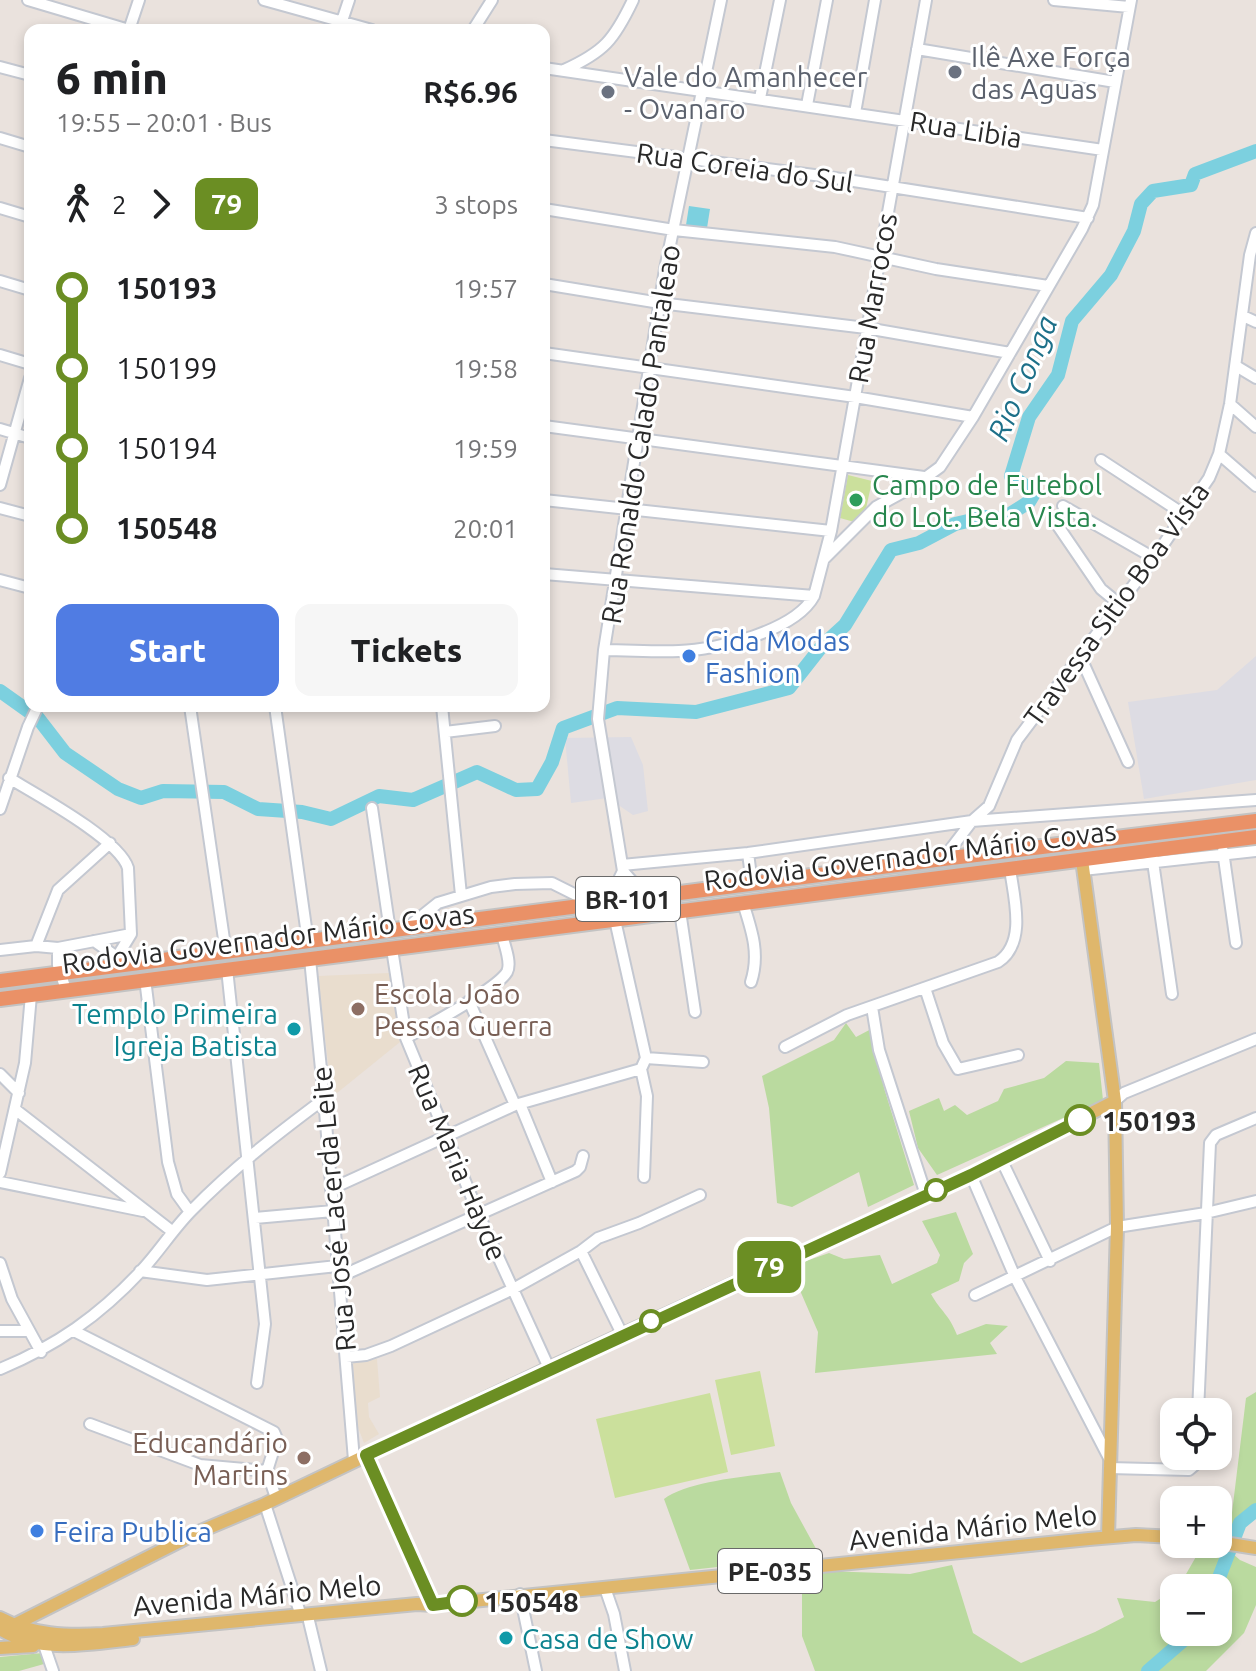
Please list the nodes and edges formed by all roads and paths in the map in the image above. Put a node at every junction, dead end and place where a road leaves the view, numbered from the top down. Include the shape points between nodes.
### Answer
1 (28, 0) edge
2 (139, 0) edge
3 (264, 0) edge
4 (349, 0) edge
5 (492, 0) edge
6 (633, 0) edge
7 (721, 0) edge
8 (780, 0) edge
9 (827, 0) edge
10 (875, 0) edge
11 (926, 0) edge
12 (1054, 0) edge
13 (1130, 4) edge
14 (109, 24) edge
15 (131, 24) edge
16 (334, 24) edge
17 (341, 24) edge
18 (477, 24) edge
19 (917, 49) junction
20 (0, 67) edge
21 (550, 69) edge
22 (562, 71) junction
23 (24, 73) edge
24 (1115, 82) junction
25 (702, 91) junction
26 (760, 98) junction
27 (807, 105) junction
28 (855, 113) junction
29 (904, 120) junction
30 (0, 138) edge
31 (550, 141) edge
32 (24, 145) edge
33 (1103, 150) junction
34 (687, 159) junction
35 (893, 187) junction
36 (0, 208) edge
37 (550, 210) edge
38 (24, 215) edge
39 (1088, 218) junction
40 (674, 230) junction
41 (1256, 233) edge
42 (879, 257) junction
43 (1253, 257) edge
44 (0, 281) edge
45 (550, 285) edge
46 (1048, 286) junction
47 (24, 288) edge
48 (660, 303) junction
49 (1243, 316) junction
50 (1256, 322) edge
51 (866, 328) junction
52 (1010, 353) junction
53 (550, 354) edge
54 (0, 355) edge
55 (24, 362) edge
56 (1236, 366) junction
57 (650, 369) junction
58 (1256, 378) edge
59 (855, 397) junction
60 (24, 400) edge
61 (1230, 404) junction
62 (973, 417) junction
63 (550, 427) edge
64 (1256, 427) edge
65 (0, 429) edge
66 (15, 433) junction
67 (24, 436) edge
68 (638, 439) junction
69 (1219, 454) junction
70 (1101, 460) dead end
71 (842, 468) junction
72 (924, 477) junction
73 (0, 485) edge
74 (1256, 486) edge
75 (550, 501) edge
76 (1063, 506) dead end
77 (0, 508) edge
78 (625, 510) junction
79 (24, 514) edge
80 (1185, 515) junction
81 (1058, 526) dead end
82 (831, 531) junction
83 (1154, 558) junction
84 (824, 559) junction
85 (550, 574) edge
86 (614, 578) junction
87 (0, 580) edge
88 (24, 586) edge
89 (814, 596) junction
90 (1118, 603) junction
91 (604, 650) junction
92 (1080, 656) junction
93 (36, 712) edge
94 (191, 712) edge
95 (276, 712) edge
96 (443, 712) edge
97 (495, 726) dead end
98 (445, 732) junction
99 (1128, 762) dead end
100 (5, 782) edge
101 (1256, 800) edge
102 (372, 808) dead end
103 (0, 809) edge
104 (972, 821) junction
105 (1256, 821) edge
106 (1256, 837) edge
107 (110, 843) junction
108 (1223, 848) junction
109 (1256, 851) edge
110 (748, 853) junction
111 (1152, 855) junction
112 (943, 859) junction
113 (1082, 865) junction
114 (623, 868) junction
115 (1010, 869) junction
116 (752, 884) junction
117 (461, 895) junction
118 (646, 897) junction
119 (601, 903) junction
120 (743, 903) junction
121 (680, 911) junction
122 (615, 920) junction
123 (407, 928) junction
124 (390, 931) junction
125 (131, 934) junction
126 (502, 935) junction
127 (94, 941) junction
128 (308, 942) junction
129 (1236, 943) dead end
130 (36, 946) junction
131 (58, 948) junction
132 (392, 949) junction
133 (0, 950) edge
134 (226, 953) junction
135 (310, 959) junction
136 (118, 962) junction
137 (227, 969) junction
138 (62, 973) junction
139 (145, 979) junction
140 (0, 981) edge
141 (751, 982) dead end
142 (925, 988) junction
143 (66, 990) junction
144 (1172, 994) dead end
145 (31, 995) junction
146 (0, 999) edge
147 (469, 1001) junction
148 (872, 1007) junction
149 (695, 1012) dead end
150 (406, 1038) junction
151 (1256, 1039) edge
152 (785, 1047) dead end
153 (1018, 1055) dead end
154 (703, 1062) dead end
155 (644, 1064) junction
156 (0, 1074) edge
157 (19, 1093) junction
158 (324, 1099) junction
159 (1115, 1101) junction
160 (517, 1105) junction
161 (16, 1110) junction
162 (1255, 1121) edge
163 (446, 1137) junction
164 (248, 1156) junction
165 (583, 1156) dead end
166 (1001, 1159) junction
167 (0, 1173) edge
168 (971, 1175) junction
169 (644, 1177) dead end
170 (0, 1182) edge
171 (552, 1182) junction
172 (331, 1189) junction
173 (700, 1195) dead end
174 (926, 1195) junction
175 (1256, 1201) edge
176 (333, 1211) junction
177 (148, 1212) junction
178 (190, 1212) junction
179 (1206, 1213) junction
180 (479, 1215) junction
181 (255, 1218) junction
182 (1117, 1227) junction
183 (173, 1232) junction
184 (581, 1251) junction
185 (1050, 1261) junction
186 (0, 1263) edge
187 (140, 1271) junction
188 (338, 1271) junction
189 (259, 1274) junction
190 (1015, 1277) junction
191 (513, 1289) junction
192 (975, 1295) dead end
193 (0, 1331) edge
194 (28, 1331) junction
195 (74, 1331) junction
196 (622, 1334) junction
197 (41, 1352) junction
198 (346, 1357) junction
199 (549, 1368) junction
200 (0, 1369) edge
201 (257, 1383) dead end
202 (1199, 1398) edge
203 (90, 1424) dead end
204 (360, 1457) junction
205 (1109, 1463) junction
206 (1160, 1467) edge
207 (267, 1471) junction
208 (270, 1501) junction
209 (1108, 1537) junction
210 (1160, 1537) edge
211 (1232, 1544) edge
212 (1256, 1548) edge
213 (620, 1586) junction
214 (605, 1588) junction
215 (520, 1594) junction
216 (433, 1605) junction
217 (614, 1614) junction
218 (0, 1618) edge
219 (305, 1618) junction
220 (4, 1636) edge
221 (44, 1645) junction
222 (53, 1671) edge
223 (321, 1671) edge
224 (536, 1671) edge
225 (625, 1671) edge

1 - 14 street
2 - 15 street
3 - 16 street
4 - 17 street
5 - 18 street
6 - 22 street via 608,44
7 - 25 street, Rua Ronaldo Calado Pantaleao
8 - 26 street
9 - 27 street
10 - 28 street
11 - 19 street, Rua Marrocos
12 - 13 street
13 - 24 street
19 - 24 street
19 - 29 street, Rua Marrocos
20 - 23 street
21 - 22 street, Rua Libia
22 - 25 street, Rua Libia
24 - 33 street
25 - 26 street, Rua Libia
25 - 34 street, Rua Ronaldo Calado Pantaleao
26 - 27 street, Rua Libia
27 - 28 street, Rua Libia
28 - 29 street, Rua Libia
29 - 33 street, Rua Libia
29 - 35 street, Rua Marrocos
30 - 32 street
31 - 34 street, Rua Coreia do Sul
33 - 39 street
34 - 35 street, Rua Coreia do Sul
34 - 40 street, Rua Ronaldo Calado Pantaleao
35 - 39 street, Rua Coreia do Sul
35 - 42 street, Rua Marrocos
36 - 38 street
37 - 40 street
39 - 46 street
40 - 42 street via 835,247
40 - 48 street, Rua Ronaldo Calado Pantaleao
41 - 43 street, Travessa Sitio Boa Vista
42 - 46 street
42 - 51 street, Rua Marrocos
43 - 49 street, Travessa Sitio Boa Vista
44 - 47 street
45 - 48 street
46 - 52 street
48 - 51 street
48 - 57 street, Rua Ronaldo Calado Pantaleao
49 - 50 street
49 - 56 street, Travessa Sitio Boa Vista
51 - 52 street
51 - 59 street, Rua Marrocos
52 - 62 street
53 - 57 street
54 - 55 street
56 - 58 street
56 - 61 street, Travessa Sitio Boa Vista
57 - 59 street
57 - 68 street, Rua Ronaldo Calado Pantaleao
59 - 62 street
59 - 71 street, Rua Marrocos
60 - 66 street
61 - 64 street
61 - 69 street, Travessa Sitio Boa Vista
62 - 72 street via 940,467
63 - 68 street
65 - 66 street
66 - 67 street
66 - 73 street
68 - 71 street
68 - 78 street, Rua Ronaldo Calado Pantaleao
69 - 74 street
69 - 80 street, Travessa Sitio Boa Vista
70 - 80 street
71 - 72 street
71 - 82 street, Rua Marrocos
72 - 84 street via 876,507
75 - 78 street
76 - 83 street
77 - 79 street
78 - 82 street
78 - 86 street, Rua Ronaldo Calado Pantaleao
80 - 83 street, Travessa Sitio Boa Vista
81 - 90 street via 1101,589
82 - 84 street, Rua Marrocos
83 - 90 street, Travessa Sitio Boa Vista
84 - 89 street, Rua Marrocos
85 - 86 street
86 - 89 street
86 - 91 street, Rua Ronaldo Calado Pantaleao
87 - 88 street
89 - 91 street via 804,610 751,637 681,651
90 - 92 street, Travessa Sitio Boa Vista
91 - 114 street, Rua Ronaldo Calado Pantaleao via 598,719
92 - 99 street
92 - 104 street, Travessa Sitio Boa Vista via 1017,740 993,800
93 - 100 street
94 - 134 street
95 - 128 street
96 - 98 street
97 - 98 street
98 - 117 street
100 - 103 street
100 - 107 street
101 - 104 street
102 - 124 street
104 - 110 street
104 - 112 street, Travessa Sitio Boa Vista
105 - 112 highway, Rodovia Governador Mário Covas / BR-101
106 - 108 highway, Rodovia Governador Mário Covas / BR-101
107 - 125 street via 128,868
107 - 130 street via 58,890
108 - 109 street
108 - 111 highway, Rodovia Governador Mário Covas / BR-101
108 - 129 street
110 - 114 street
110 - 116 street
111 - 113 highway, Rodovia Governador Mário Covas / BR-101
111 - 144 street
112 - 116 highway, Rodovia Governador Mário Covas / BR-101
113 - 115 highway, Rodovia Governador Mário Covas / BR-101
113 - 159 main road
114 - 118 street
114 - 119 street
115 - 120 highway, Rodovia Governador Mário Covas / BR-101
115 - 142 street via 1016,911 1008,956
116 - 118 highway, Rodovia Governador Mário Covas / BR-101
117 - 119 street via 542,882
117 - 123 street via 438,903
118 - 119 highway, Rodovia Governador Mário Covas / BR-101
119 - 123 highway, Rodovia Governador Mário Covas / BR-101
120 - 121 highway, Rodovia Governador Mário Covas / BR-101
120 - 141 street via 756,952
121 - 122 highway, Rodovia Governador Mário Covas / BR-101
121 - 149 street
122 - 126 highway, Rodovia Governador Mário Covas / BR-101
122 - 155 street
123 - 124 highway, Rodovia Governador Mário Covas / BR-101
124 - 128 highway, Rodovia Governador Mário Covas / BR-101
125 - 127 street
125 - 136 street
126 - 132 highway, Rodovia Governador Mário Covas / BR-101
126 - 147 street via 508,970
127 - 131 street
127 - 136 street
128 - 134 highway, Rodovia Governador Mário Covas / BR-101
130 - 131 street
130 - 133 street
131 - 138 street
132 - 135 highway, Rodovia Governador Mário Covas / BR-101
132 - 150 street, Rua Maria Hayde
134 - 136 highway, Rodovia Governador Mário Covas / BR-101
135 - 137 highway, Rodovia Governador Mário Covas / BR-101
135 - 158 street, Rua José Lacerda Leite
136 - 138 highway, Rodovia Governador Mário Covas / BR-101
137 - 139 highway, Rodovia Governador Mário Covas / BR-101
137 - 164 street
138 - 140 highway, Rodovia Governador Mário Covas / BR-101
138 - 143 street
139 - 143 highway, Rodovia Governador Mário Covas / BR-101
139 - 178 street via 168,1162 177,1194
142 - 148 street
142 - 153 street via 943,1043 958,1069
143 - 145 highway, Rodovia Governador Mário Covas / BR-101
145 - 146 highway, Rodovia Governador Mário Covas / BR-101
145 - 157 street
147 - 150 street
147 - 160 street
148 - 152 street
148 - 174 street via 879,1050
150 - 163 street, Rua Maria Hayde
151 - 159 street
154 - 155 street
155 - 160 street
155 - 169 street
156 - 157 street
157 - 161 street
158 - 164 street
158 - 172 street, Rua José Lacerda Leite
159 - 166 main road
159 - 182 main road
160 - 163 street
160 - 171 street
161 - 167 street
161 - 177 street
162 - 179 street via 1212,1138
163 - 172 street
163 - 180 street, Rua Maria Hayde
164 - 178 street
164 - 181 street
165 - 171 street via 580,1167
166 - 168 main road
166 - 185 street
168 - 174 main road
168 - 190 street
170 - 177 street
171 - 180 street
172 - 176 street, Rua José Lacerda Leite
173 - 184 street via 598,1238
174 - 196 main road
175 - 179 street
176 - 181 street
176 - 188 street, Rua José Lacerda Leite
177 - 183 street
178 - 183 street
179 - 182 street
179 - 202 street
180 - 188 street
180 - 191 street, Rua Maria Hayde
181 - 189 street
182 - 185 street
182 - 205 main road
183 - 187 street
184 - 191 street
184 - 196 street
185 - 190 street
186 - 194 street
187 - 189 street via 207,1280
187 - 195 street
188 - 189 street
188 - 198 street, Rua José Lacerda Leite
189 - 201 street via 265,1324
190 - 192 street
190 - 205 street
191 - 198 street via 391,1346
191 - 199 street, Rua Maria Hayde
193 - 194 street
194 - 197 street
195 - 197 street
195 - 207 street via 274,1432 277,1439
196 - 199 main road
197 - 200 street
198 - 204 street, Rua José Lacerda Leite
199 - 204 main road
203 - 207 street via 200,1465
204 - 208 main road
204 - 216 street, Rua José Lacerda Leite
205 - 206 street
205 - 209 main road
207 - 208 street
208 - 219 street
208 - 220 main road via 194,1534
209 - 210 main road, Avenida Mário Melo / PE-035
209 - 213 main road, Avenida Mário Melo / PE-035
211 - 212 main road
213 - 214 main road, Avenida Mário Melo / PE-035
213 - 217 street
214 - 215 main road, Avenida Mário Melo / PE-035
214 - 217 street
215 - 216 main road, Avenida Mário Melo / PE-035
215 - 224 street
216 - 219 main road, Avenida Mário Melo / PE-035
217 - 225 street
218 - 220 main road, PE-035
219 - 220 main road, Avenida Mário Melo / PE-035
219 - 221 main road, Avenida Mário Melo / PE-035
219 - 223 street
220 - 221 main road, Avenida Mário Melo
221 - 222 street

